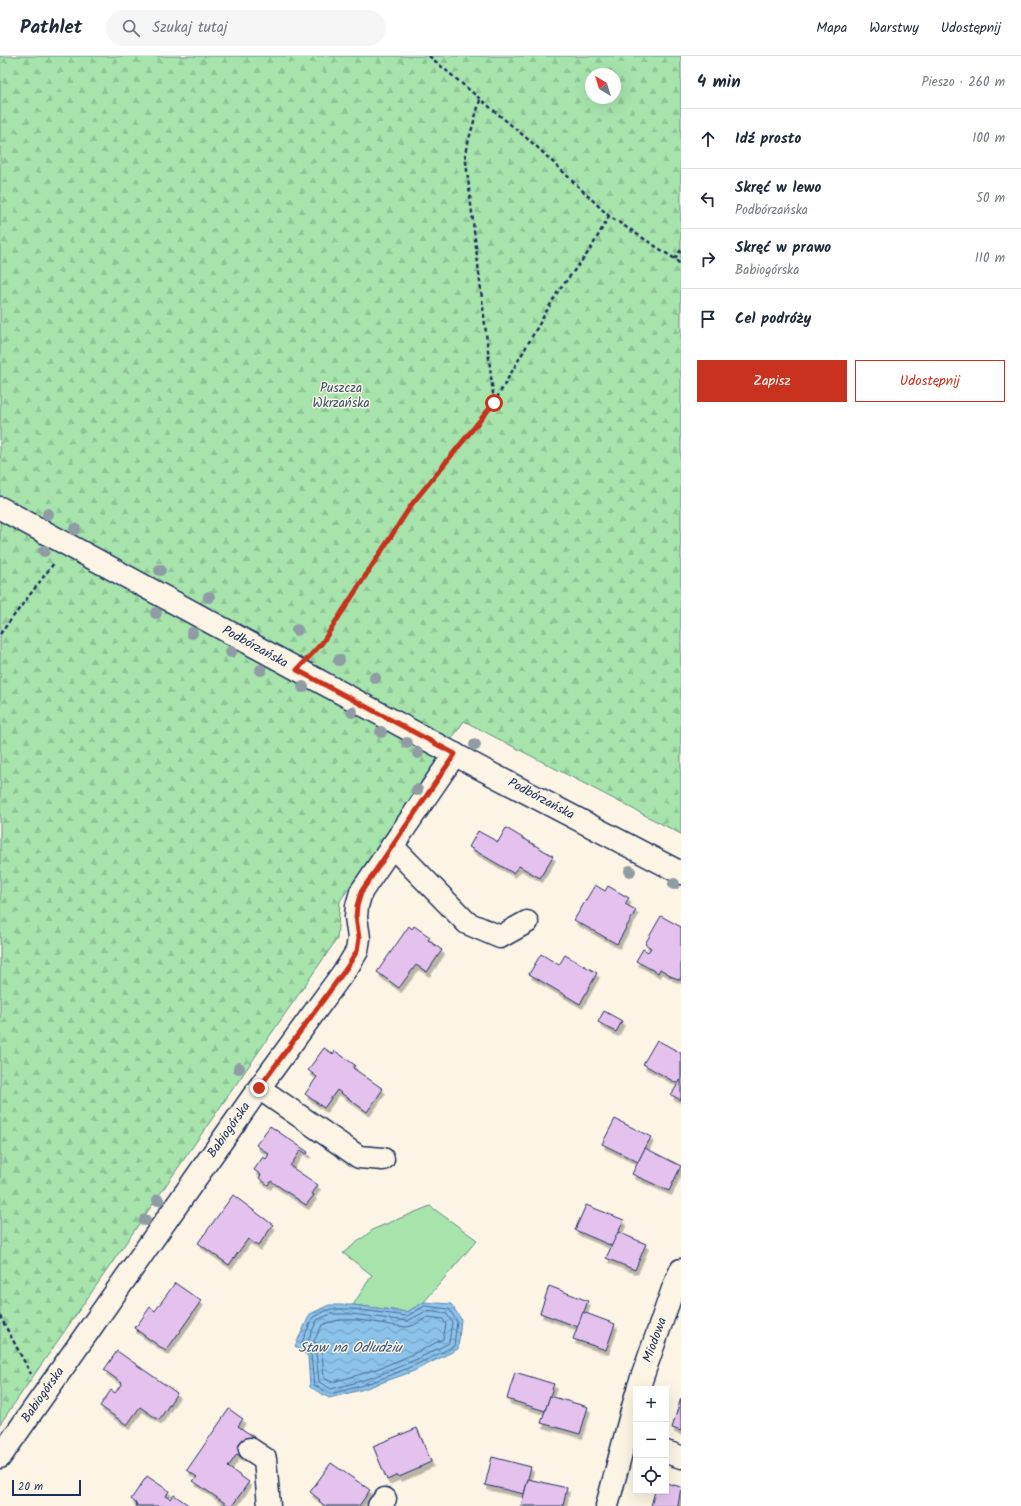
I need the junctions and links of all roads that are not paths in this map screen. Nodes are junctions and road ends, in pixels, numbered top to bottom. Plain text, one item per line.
1 (0, 508) edge
2 (455, 754) junction
3 (392, 846) junction
4 (681, 872) edge
5 (527, 922) dead end
6 (259, 1088) junction
7 (383, 1159) dead end
8 (681, 1270) edge
9 (639, 1386) edge
10 (633, 1419) edge
11 (630, 1442) edge
12 (250, 1449) dead end
13 (669, 1453) edge
14 (681, 1456) edge
15 (0, 1457) edge
16 (269, 1506) edge
17 (607, 1506) edge

1 - 2 street, Podbórzańska
2 - 3 street, Babiogórska
2 - 4 street, Podbórzańska
3 - 5 street
3 - 6 street, Babiogórska
6 - 7 street
6 - 15 street, Babiogórska
8 - 9 street, Miodowa
10 - 11 street
11 - 17 street
12 - 16 street
13 - 14 street

